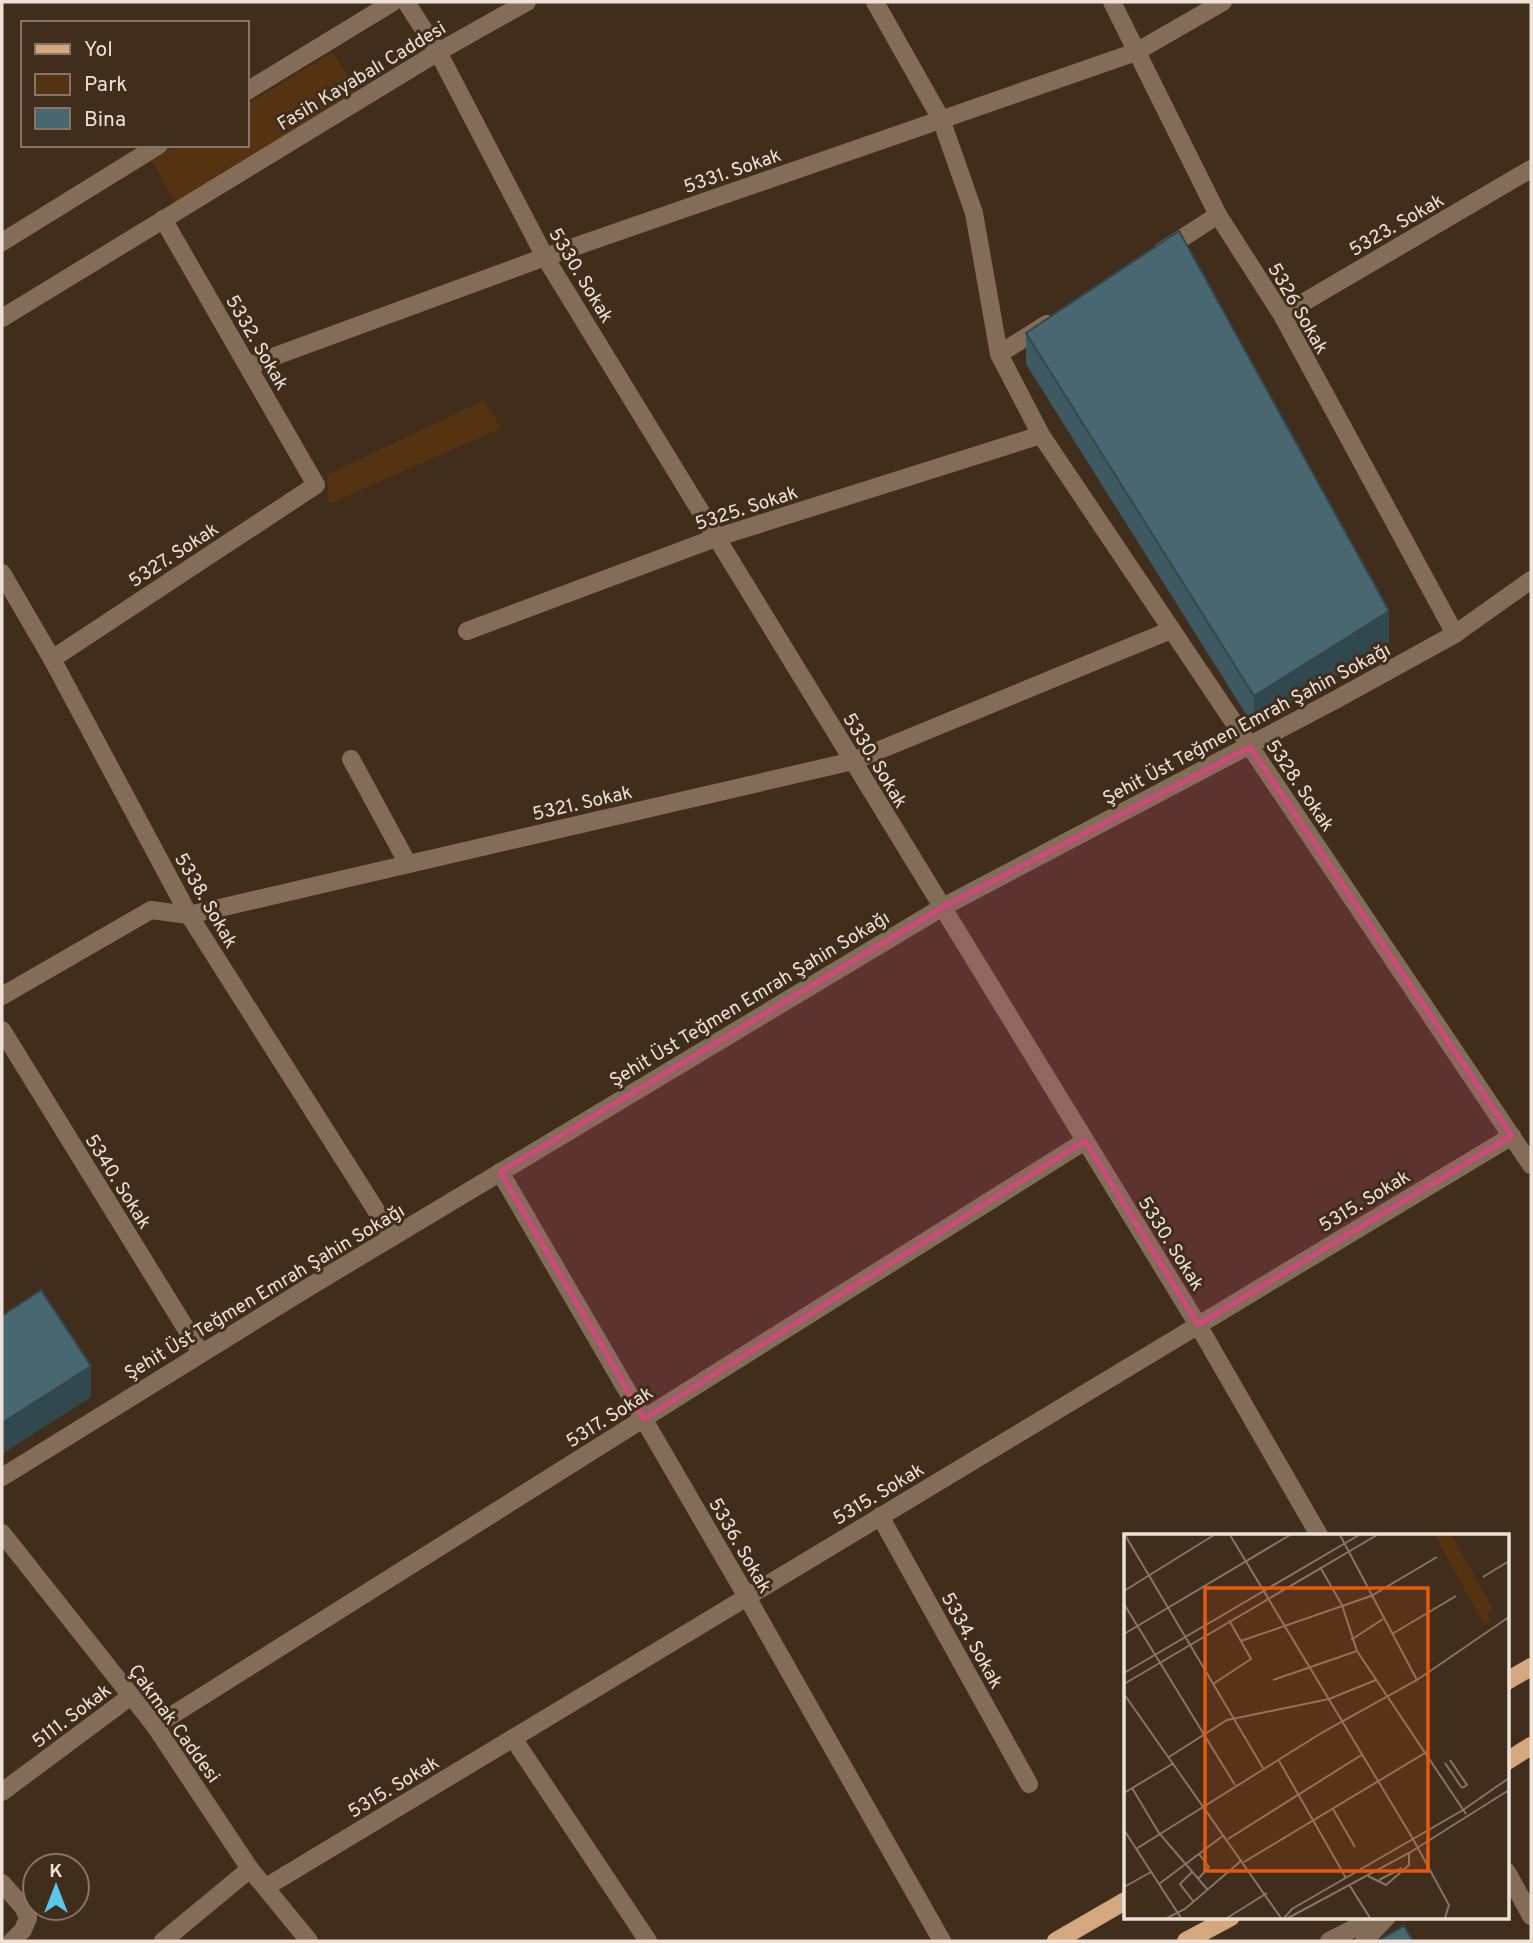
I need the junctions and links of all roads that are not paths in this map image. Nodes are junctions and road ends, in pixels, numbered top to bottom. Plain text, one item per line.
1 (393, 2) edge
2 (406, 2) edge
3 (527, 2) edge
4 (875, 2) edge
5 (1112, 2) edge
6 (1223, 2) edge
7 (438, 52) junction
8 (1136, 52) junction
9 (248, 90) edge
10 (941, 119) junction
11 (156, 147) edge
12 (1531, 169) edge
13 (1218, 215) junction
14 (163, 219) junction
15 (2, 242) edge
16 (545, 257) junction
17 (1149, 259) edge
18 (1282, 315) junction
19 (2, 317) edge
20 (1056, 318) edge
21 (999, 354) junction
22 (248, 366) junction
23 (1041, 435) junction
24 (316, 485) joint
25 (718, 537) junction
26 (2, 573) edge
27 (1531, 580) edge
28 (1171, 629) junction
29 (467, 631) dead end
30 (1455, 634) junction
31 (52, 659) junction
32 (1250, 747) junction
33 (351, 759) dead end
34 (853, 761) junction
35 (408, 864) junction
36 (941, 908) junction
37 (189, 915) junction
38 (2, 996) edge
39 (2, 1030) edge
40 (1512, 1136) junction
41 (1086, 1142) junction
42 (1531, 1165) edge
43 (500, 1172) junction
44 (393, 1237) junction
45 (1198, 1325) junction
46 (201, 1353) junction
47 (643, 1419) junction
48 (2, 1477) edge
49 (880, 1516) junction
50 (2, 1533) edge
51 (1318, 1534) edge
52 (747, 1597) junction
53 (1531, 1667) edge
54 (1508, 1680) edge
55 (131, 1696) junction
56 (155, 1726) junction
57 (513, 1738) junction
58 (1531, 1746) edge
59 (1508, 1760) edge
60 (1029, 1784) dead end
61 (2, 1792) edge
62 (250, 1869) junction
63 (1508, 1874) edge
64 (2, 1883) edge
65 (266, 1887) junction
66 (1124, 1902) edge
67 (1531, 1916) edge
68 (1229, 1918) edge
69 (1374, 1918) edge
70 (1386, 1918) edge
71 (12, 1941) edge
72 (163, 1941) edge
73 (309, 1941) edge
74 (648, 1941) edge
75 (942, 1941) edge
76 (1056, 1941) edge
77 (1186, 1941) edge
78 (1329, 1941) edge
79 (1364, 1941) edge

1 - 9 street
2 - 7 street, 5330. Sokak
3 - 7 street, Fasih Kayabalı Caddesi
4 - 10 street, 5328. Sokak
5 - 8 street, 5326 Sokak
6 - 8 street, 5331. Sokak
7 - 14 street, Fasih Kayabalı Caddesi
7 - 16 street, 5330. Sokak
8 - 10 street, 5331. Sokak
8 - 13 street, 5326 Sokak
10 - 16 street, 5331. Sokak
10 - 21 street, 5328. Sokak
11 - 15 street
12 - 18 street, 5323. Sokak
13 - 17 street
13 - 18 street, 5326 Sokak
14 - 19 street, Fasih Kayabalı Caddesi
14 - 22 street, 5332. Sokak
16 - 22 street, 5331. Sokak
16 - 25 street, 5330. Sokak
18 - 30 street, 5326 Sokak
20 - 21 street
21 - 23 street, 5328. Sokak
22 - 24 street, 5332. Sokak
23 - 25 street, 5325. Sokak
23 - 28 street, 5328. Sokak
24 - 31 street, 5327. Sokak
25 - 29 street, 5325. Sokak
25 - 34 street, 5330. Sokak
26 - 31 street, 5338. Sokak
27 - 30 street, Şehit Üst Teğmen Emrah Şahin Sokağı
28 - 32 street, 5328. Sokak
28 - 34 street, 5321. Sokak
30 - 32 street, Şehit Üst Teğmen Emrah Şahin Sokağı
31 - 37 street, 5338. Sokak
32 - 36 street, Şehit Üst Teğmen Emrah Şahin Sokağı
32 - 40 street, 5328. Sokak
33 - 35 street
34 - 35 street, 5321. Sokak
34 - 36 street, 5330. Sokak
35 - 37 street, 5321. Sokak
36 - 41 street, 5330. Sokak
36 - 43 street, Şehit Üst Teğmen Emrah Şahin Sokağı
37 - 38 street, 5321. Sokak
37 - 44 street, 5338. Sokak
39 - 46 street, 5340. Sokak
40 - 42 street, 5328. Sokak
40 - 45 street, 5315. Sokak
41 - 45 street, 5330. Sokak
41 - 47 street, 5317. Sokak
43 - 44 street, Şehit Üst Teğmen Emrah Şahin Sokağı
43 - 47 street, 5336. Sokak
44 - 46 street, Şehit Üst Teğmen Emrah Şahin Sokağı
45 - 49 street, 5315. Sokak
45 - 51 street, 5330. Sokak
46 - 48 street, Şehit Üst Teğmen Emrah Şahin Sokağı
47 - 52 street, 5336. Sokak
47 - 56 street, 5317. Sokak
49 - 52 street, 5315. Sokak
49 - 60 street, 5334. Sokak
50 - 55 street, Çakmak Caddesi
52 - 57 street, 5315. Sokak
52 - 75 street, 5336. Sokak
53 - 54 main road
55 - 56 street, Çakmak Caddesi
55 - 61 street, 5111. Sokak
56 - 62 street, Çakmak Caddesi
57 - 65 street, 5315. Sokak
57 - 74 street
58 - 59 main road
62 - 65 street, Çakmak Caddesi
62 - 72 street
63 - 67 street
64 - 71 street
65 - 73 street, Çakmak Caddesi
66 - 76 main road
68 - 77 main road
69 - 78 street
70 - 79 street

